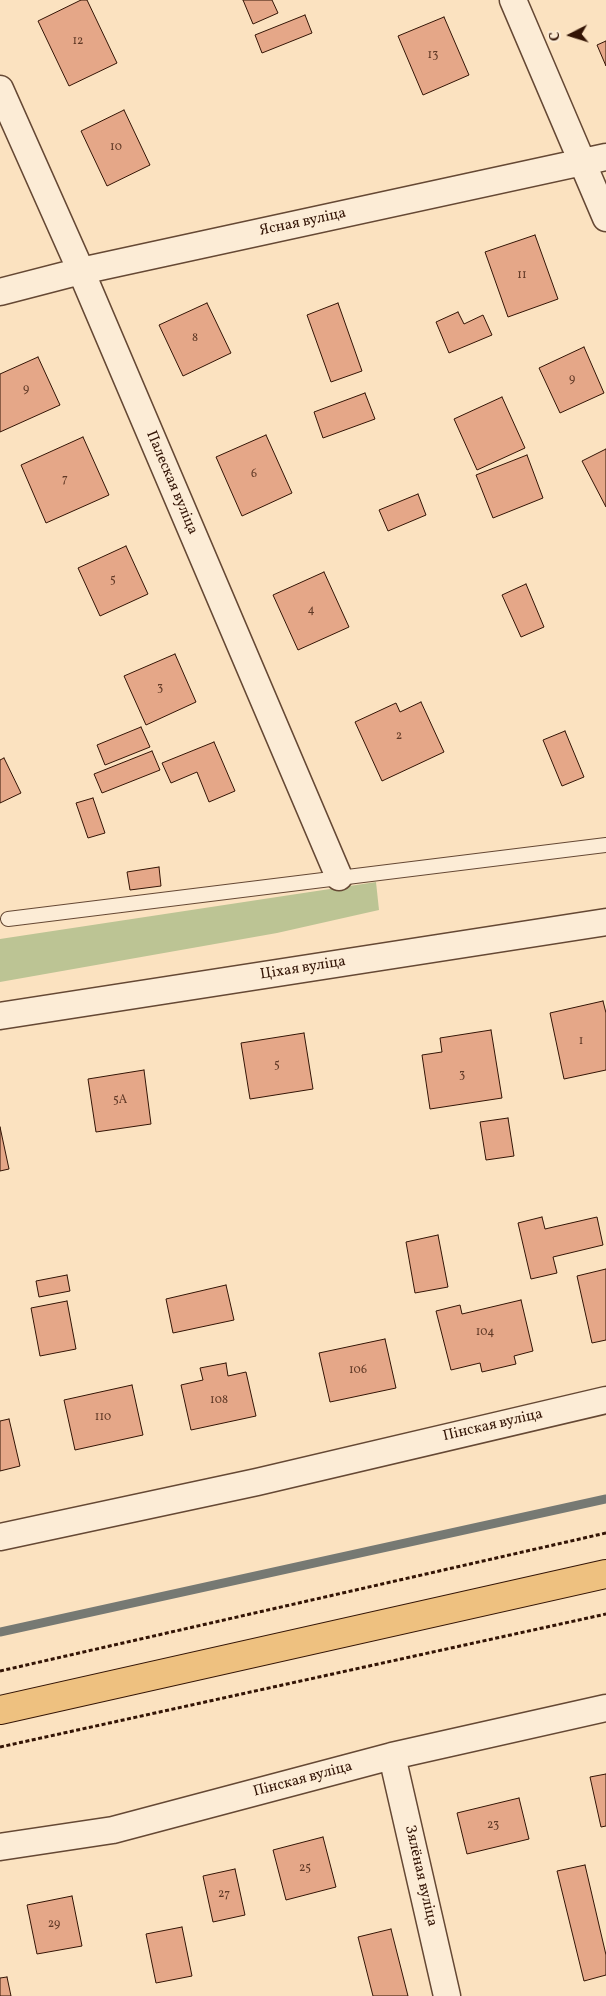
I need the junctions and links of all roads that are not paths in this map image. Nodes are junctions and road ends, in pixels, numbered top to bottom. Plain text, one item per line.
1 (513, 0) edge
2 (0, 89) edge
3 (594, 160) edge
4 (606, 218) edge
5 (81, 271) junction
6 (0, 292) edge
7 (606, 845) edge
8 (339, 877) junction
9 (8, 919) dead end
10 (606, 922) edge
11 (0, 1016) edge
12 (606, 1400) edge
13 (0, 1537) edge
14 (606, 1574) edge
15 (606, 1708) edge
16 (0, 1710) edge
17 (392, 1756) junction
18 (0, 1847) edge
19 (447, 1996) edge

1 - 3 street
2 - 5 street, Палеская вуліца
3 - 4 street
3 - 5 street, Ясная вуліца
5 - 6 street, Ясная вуліца
5 - 8 street, Палеская вуліца
7 - 8 lane
8 - 9 lane
10 - 11 street, Ціхая вуліца
12 - 13 street, Пінская вуліца
14 - 16 main road
15 - 17 street, Пінская вуліца
17 - 18 street, Пінская вуліца
17 - 19 street, Зялёная вуліца

